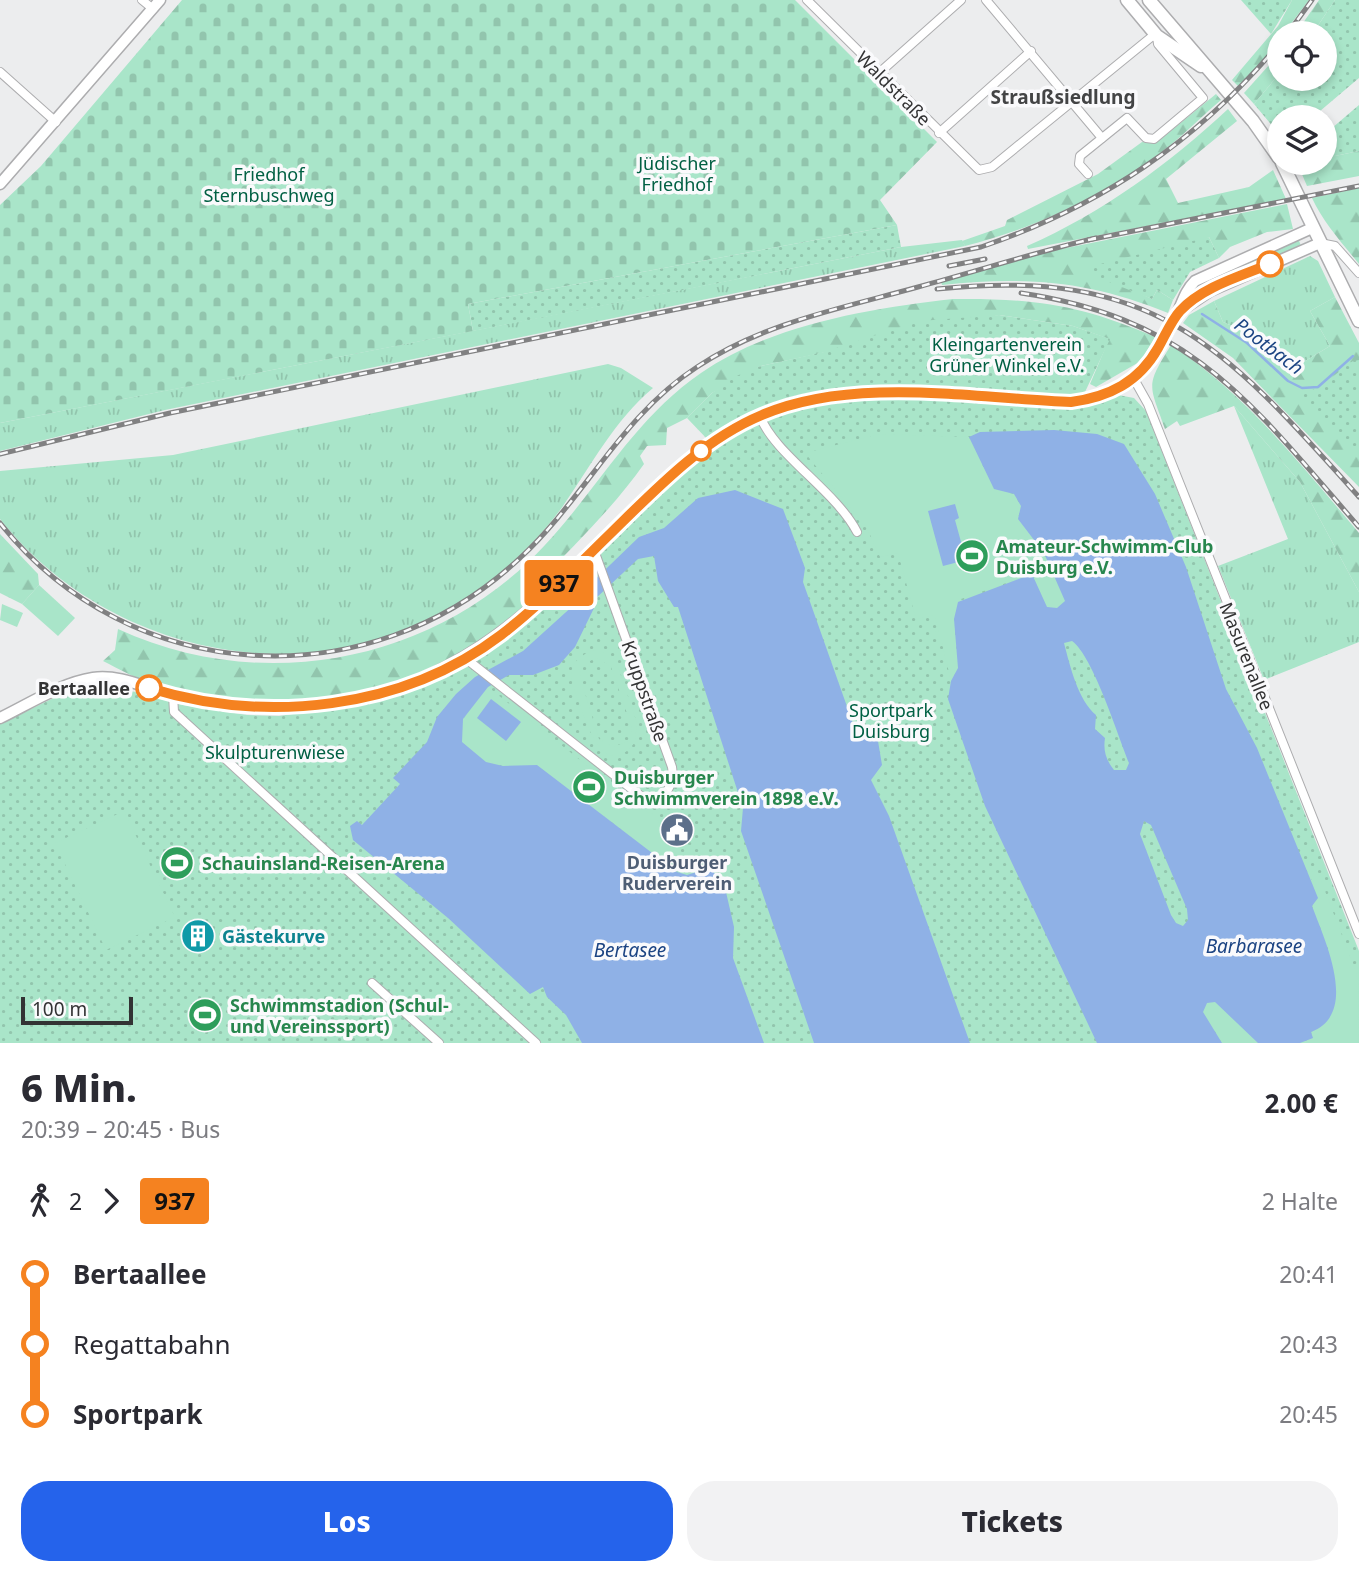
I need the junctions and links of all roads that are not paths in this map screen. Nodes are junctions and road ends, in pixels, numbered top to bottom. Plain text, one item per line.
1 (142, 0) edge
2 (807, 0) edge
3 (961, 0) edge
4 (986, 0) edge
5 (1127, 0) edge
6 (1149, 0) edge
7 (157, 5) edge
8 (1156, 35) junction
9 (1031, 51) junction
10 (1204, 68) junction
11 (0, 72) edge
12 (879, 73) junction
13 (1073, 102) junction
14 (56, 122) junction
15 (939, 133) junction
16 (1102, 138) junction
17 (1267, 142) edge
18 (1087, 174) dead end
19 (1287, 175) edge
20 (0, 184) edge
21 (1312, 228) junction
22 (1320, 243) junction
23 (1359, 274) edge
24 (1341, 286) junction
25 (1178, 313) junction
26 (1359, 321) edge
27 (1134, 379) junction
28 (760, 416) junction
29 (857, 532) dead end
30 (594, 550) junction
31 (464, 658) junction
32 (173, 695) junction
33 (0, 718) edge
34 (1359, 934) edge
35 (372, 983) dead end
36 (439, 1043) edge
37 (536, 1043) edge

1 - 7 street
2 - 12 street, Waldstraße
3 - 12 street
4 - 9 street
5 - 8 main road
6 - 10 main road
7 - 14 street
8 - 10 main road
8 - 13 street
8 - 16 street
9 - 13 street
9 - 15 street
10 - 17 main road
11 - 14 street
12 - 15 street, Waldstraße
13 - 15 street, Waldstraße
13 - 16 street
14 - 20 street
16 - 18 street
19 - 21 main road
21 - 22 main road
21 - 25 street
22 - 23 street
22 - 24 main road
22 - 25 street
23 - 24 street
24 - 26 main road
25 - 27 street
27 - 28 street
27 - 34 street, Masurenallee
28 - 29 street
28 - 30 street
30 - 31 street
30 - 31 street, Kruppstraße
31 - 32 street
32 - 33 street
32 - 37 street
35 - 36 street

